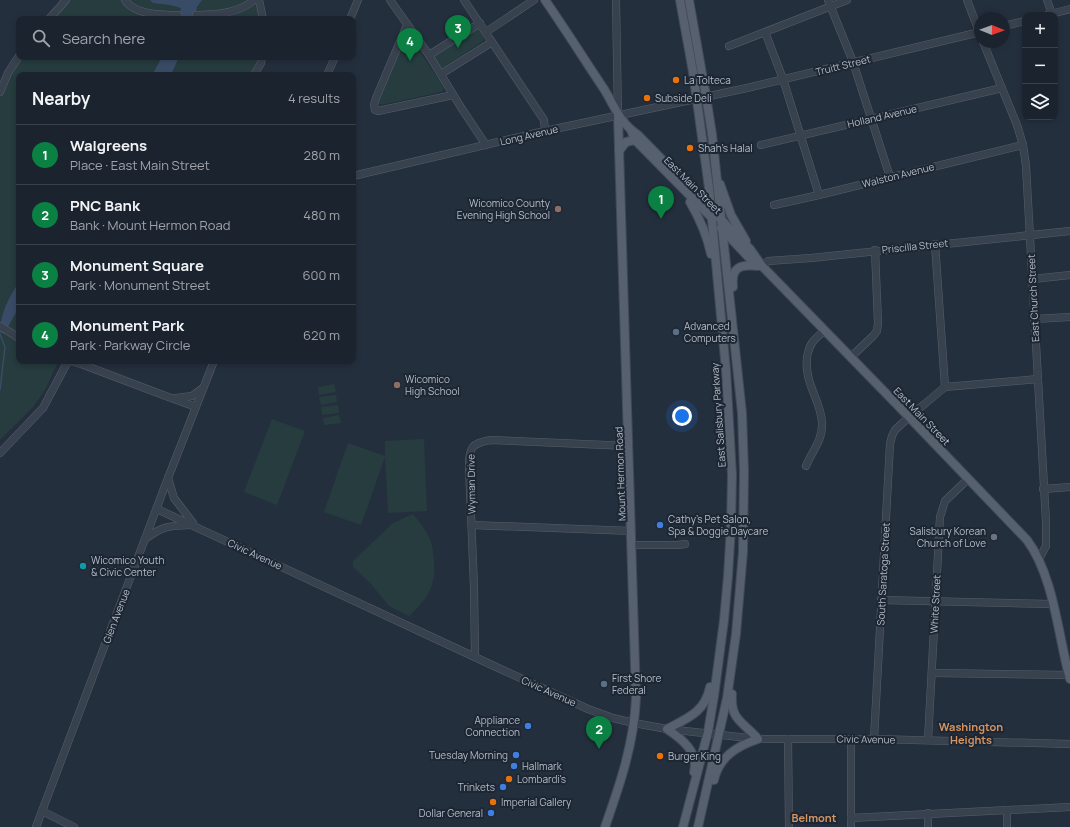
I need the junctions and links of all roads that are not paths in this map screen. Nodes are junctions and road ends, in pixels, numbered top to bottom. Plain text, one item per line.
1 (66, 0) edge
2 (125, 0) edge
3 (254, 0) edge
4 (259, 0) edge
5 (358, 0) edge
6 (390, 0) edge
7 (464, 0) edge
8 (534, 0) edge
9 (545, 0) edge
10 (616, 0) edge
11 (680, 0) edge
12 (690, 0) edge
13 (846, 0) edge
14 (967, 0) edge
15 (1047, 0) edge
16 (830, 3) edge
17 (1070, 9) edge
18 (1050, 12) edge
19 (1058, 12) edge
20 (178, 15) dead end
21 (196, 15) dead end
22 (52, 16) edge
23 (262, 16) edge
24 (351, 16) edge
25 (974, 18) edge
26 (1022, 22) edge
27 (480, 23) junction
28 (407, 25) junction
29 (1010, 25) edge
30 (486, 32) junction
31 (765, 32) junction
32 (974, 34) edge
33 (492, 42) junction
34 (729, 46) dead end
35 (985, 48) edge
36 (429, 55) junction
37 (16, 60) edge
38 (261, 60) edge
39 (333, 60) edge
40 (853, 62) junction
41 (256, 72) edge
42 (328, 72) edge
43 (441, 74) junction
44 (783, 79) junction
45 (1002, 88) junction
46 (0, 92) edge
47 (453, 95) junction
48 (706, 96) junction
49 (697, 98) junction
50 (618, 116) junction
51 (871, 119) junction
52 (631, 130) junction
53 (545, 131) junction
54 (801, 135) junction
55 (635, 140) junction
56 (486, 145) junction
57 (761, 145) dead end
58 (1023, 145) junction
59 (619, 151) junction
60 (705, 155) junction
61 (716, 172) junction
62 (356, 175) edge
63 (890, 177) junction
64 (688, 190) junction
65 (819, 195) junction
66 (774, 205) dead end
67 (711, 208) junction
68 (716, 218) junction
69 (721, 228) junction
70 (1070, 231) edge
71 (1029, 235) junction
72 (935, 244) junction
73 (750, 249) junction
74 (875, 250) junction
75 (762, 266) junction
76 (716, 275) junction
77 (1070, 275) edge
78 (1033, 279) junction
79 (1070, 317) edge
80 (1034, 319) junction
81 (732, 326) junction
82 (3, 328) edge
83 (825, 330) junction
84 (16, 336) edge
85 (851, 357) junction
86 (67, 364) edge
87 (81, 364) edge
88 (213, 364) edge
89 (1038, 379) junction
90 (204, 386) junction
91 (945, 388) junction
92 (173, 399) junction
93 (196, 406) junction
94 (909, 417) junction
95 (629, 446) junction
96 (0, 453) edge
97 (806, 466) dead end
98 (168, 478) junction
99 (968, 479) junction
100 (1070, 487) edge
101 (1044, 489) junction
102 (157, 509) junction
103 (194, 525) junction
104 (472, 525) junction
105 (632, 531) junction
106 (145, 539) junction
107 (685, 544) dead end
108 (632, 545) junction
109 (1039, 559) junction
110 (881, 600) junction
111 (935, 602) junction
112 (1052, 604) junction
113 (724, 620) junction
114 (734, 652) junction
115 (475, 657) junction
116 (932, 672) junction
117 (1069, 677) edge
118 (634, 723) junction
119 (667, 729) junction
120 (708, 732) junction
121 (720, 735) junction
122 (758, 739) junction
123 (788, 739) junction
124 (851, 739) junction
125 (874, 739) junction
126 (928, 740) junction
127 (1070, 744) edge
128 (1070, 806) edge
129 (1007, 810) junction
130 (42, 811) junction
131 (928, 813) junction
132 (851, 818) junction
133 (36, 827) edge
134 (74, 827) edge
135 (605, 827) edge
136 (683, 827) edge
137 (699, 827) edge
138 (789, 827) edge
139 (851, 827) edge
140 (928, 827) edge
141 (1007, 827) edge

1 - 22 street
2 - 20 street
3 - 21 street
4 - 23 street
5 - 24 street
6 - 28 street
7 - 27 street
8 - 30 street
9 - 50 main road, East Main Street
10 - 50 street
11 - 49 main road
12 - 48 main road, East Salisbury Parkway
13 - 16 street
14 - 25 street
15 - 18 street
16 - 31 street
16 - 40 street
17 - 19 street
26 - 29 street
27 - 30 street
27 - 36 street
28 - 36 street
28 - 47 street
30 - 33 street
31 - 34 street
31 - 44 street
32 - 40 street, Truitt Street
33 - 43 street
33 - 53 street
35 - 45 street, East Church Street
36 - 43 street
37 - 46 street
38 - 41 street
39 - 42 street
40 - 44 street, Truitt Street
40 - 51 street
43 - 47 street
44 - 48 street, Truitt Street
44 - 54 street
45 - 51 street, Holland Avenue
45 - 58 street, East Church Street
47 - 56 street
48 - 49 street, Long Avenue
48 - 61 main road, East Salisbury Parkway
49 - 50 street, Long Avenue
49 - 60 main road
50 - 52 main road, East Main Street
50 - 53 street, Long Avenue
50 - 59 main road, Mount Hermon Road
51 - 54 street, Holland Avenue
51 - 63 street
52 - 55 main road, East Main Street
52 - 64 main road, East Main Street
53 - 56 street, Long Avenue
54 - 57 street, Holland Avenue
54 - 65 street
55 - 59 main road
55 - 64 main road, East Main Street
56 - 62 street, Long Avenue
58 - 63 street, Walston Avenue
58 - 71 street, East Church Street
59 - 95 main road, Mount Hermon Road
60 - 64 main road
60 - 67 main road
61 - 68 main road, East Salisbury Parkway
61 - 73 main road
63 - 65 street, Walston Avenue
64 - 67 main road, East Main Street
64 - 68 main road, East Main Street
64 - 76 main road
65 - 66 street, Walston Avenue
67 - 68 main road, East Main Street
68 - 69 main road, East Salisbury Parkway
68 - 73 main road, East Main Street
68 - 76 main road, East Salisbury Parkway
69 - 75 main road, East Main Street
69 - 81 main road, East Salisbury Parkway
70 - 71 street, Priscilla Street
71 - 72 street, Priscilla Street
71 - 78 street, East Church Street
72 - 74 street, Priscilla Street
72 - 91 street
73 - 75 main road, East Main Street
74 - 75 street, Priscilla Street
74 - 85 street
75 - 81 main road
75 - 83 main road, East Main Street
76 - 113 main road, East Salisbury Parkway
77 - 78 street
78 - 80 street, East Church Street
79 - 80 street
80 - 89 street, East Church Street
81 - 114 main road, East Salisbury Parkway
82 - 84 street
83 - 85 main road, East Main Street
83 - 97 street
85 - 94 main road, East Main Street
86 - 96 street
87 - 92 street
88 - 90 street, Glen Avenue
89 - 91 street
89 - 101 street, East Church Street
90 - 92 street
90 - 93 street, Glen Avenue
91 - 94 street, South Saratoga Street
92 - 93 street
93 - 98 street, Glen Avenue
94 - 99 main road, East Main Street
94 - 110 street, South Saratoga Street
95 - 104 street, Wyman Drive
95 - 105 main road, Mount Hermon Road
98 - 102 street, Glen Avenue
98 - 103 street
99 - 109 main road, East Main Street
99 - 111 street, White Street
100 - 101 street
101 - 109 street, East Church Street
102 - 103 street, Civic Avenue
102 - 106 street, Glen Avenue
103 - 106 street
103 - 115 street, Civic Avenue
104 - 105 street
104 - 115 street, Wyman Drive
105 - 108 main road, Mount Hermon Road
106 - 130 street, Glen Avenue
107 - 108 street
108 - 118 main road, Mount Hermon Road
109 - 112 main road, East Main Street
110 - 111 street
110 - 125 street, South Saratoga Street
111 - 112 street
111 - 116 street, White Street
112 - 117 main road, East Main Street
113 - 119 main road
113 - 120 main road, East Salisbury Parkway
114 - 121 main road, East Salisbury Parkway
114 - 122 main road
115 - 118 street, Civic Avenue
116 - 117 street
116 - 126 street, White Street
118 - 119 street, Civic Avenue
118 - 135 main road, Mount Hermon Road
119 - 120 street, Civic Avenue
119 - 136 main road
120 - 121 street, Civic Avenue
120 - 136 main road, East Salisbury Parkway
121 - 122 street, Civic Avenue
121 - 137 main road, East Salisbury Parkway
122 - 123 street, Civic Avenue
122 - 137 main road
123 - 124 street, Civic Avenue
123 - 138 street
124 - 125 street, Civic Avenue
124 - 132 street
125 - 126 street, Civic Avenue
126 - 127 street, Civic Avenue
128 - 129 street
129 - 131 street
129 - 141 street
130 - 133 street, Glen Avenue
130 - 134 street
131 - 132 street
131 - 140 street
132 - 139 street

